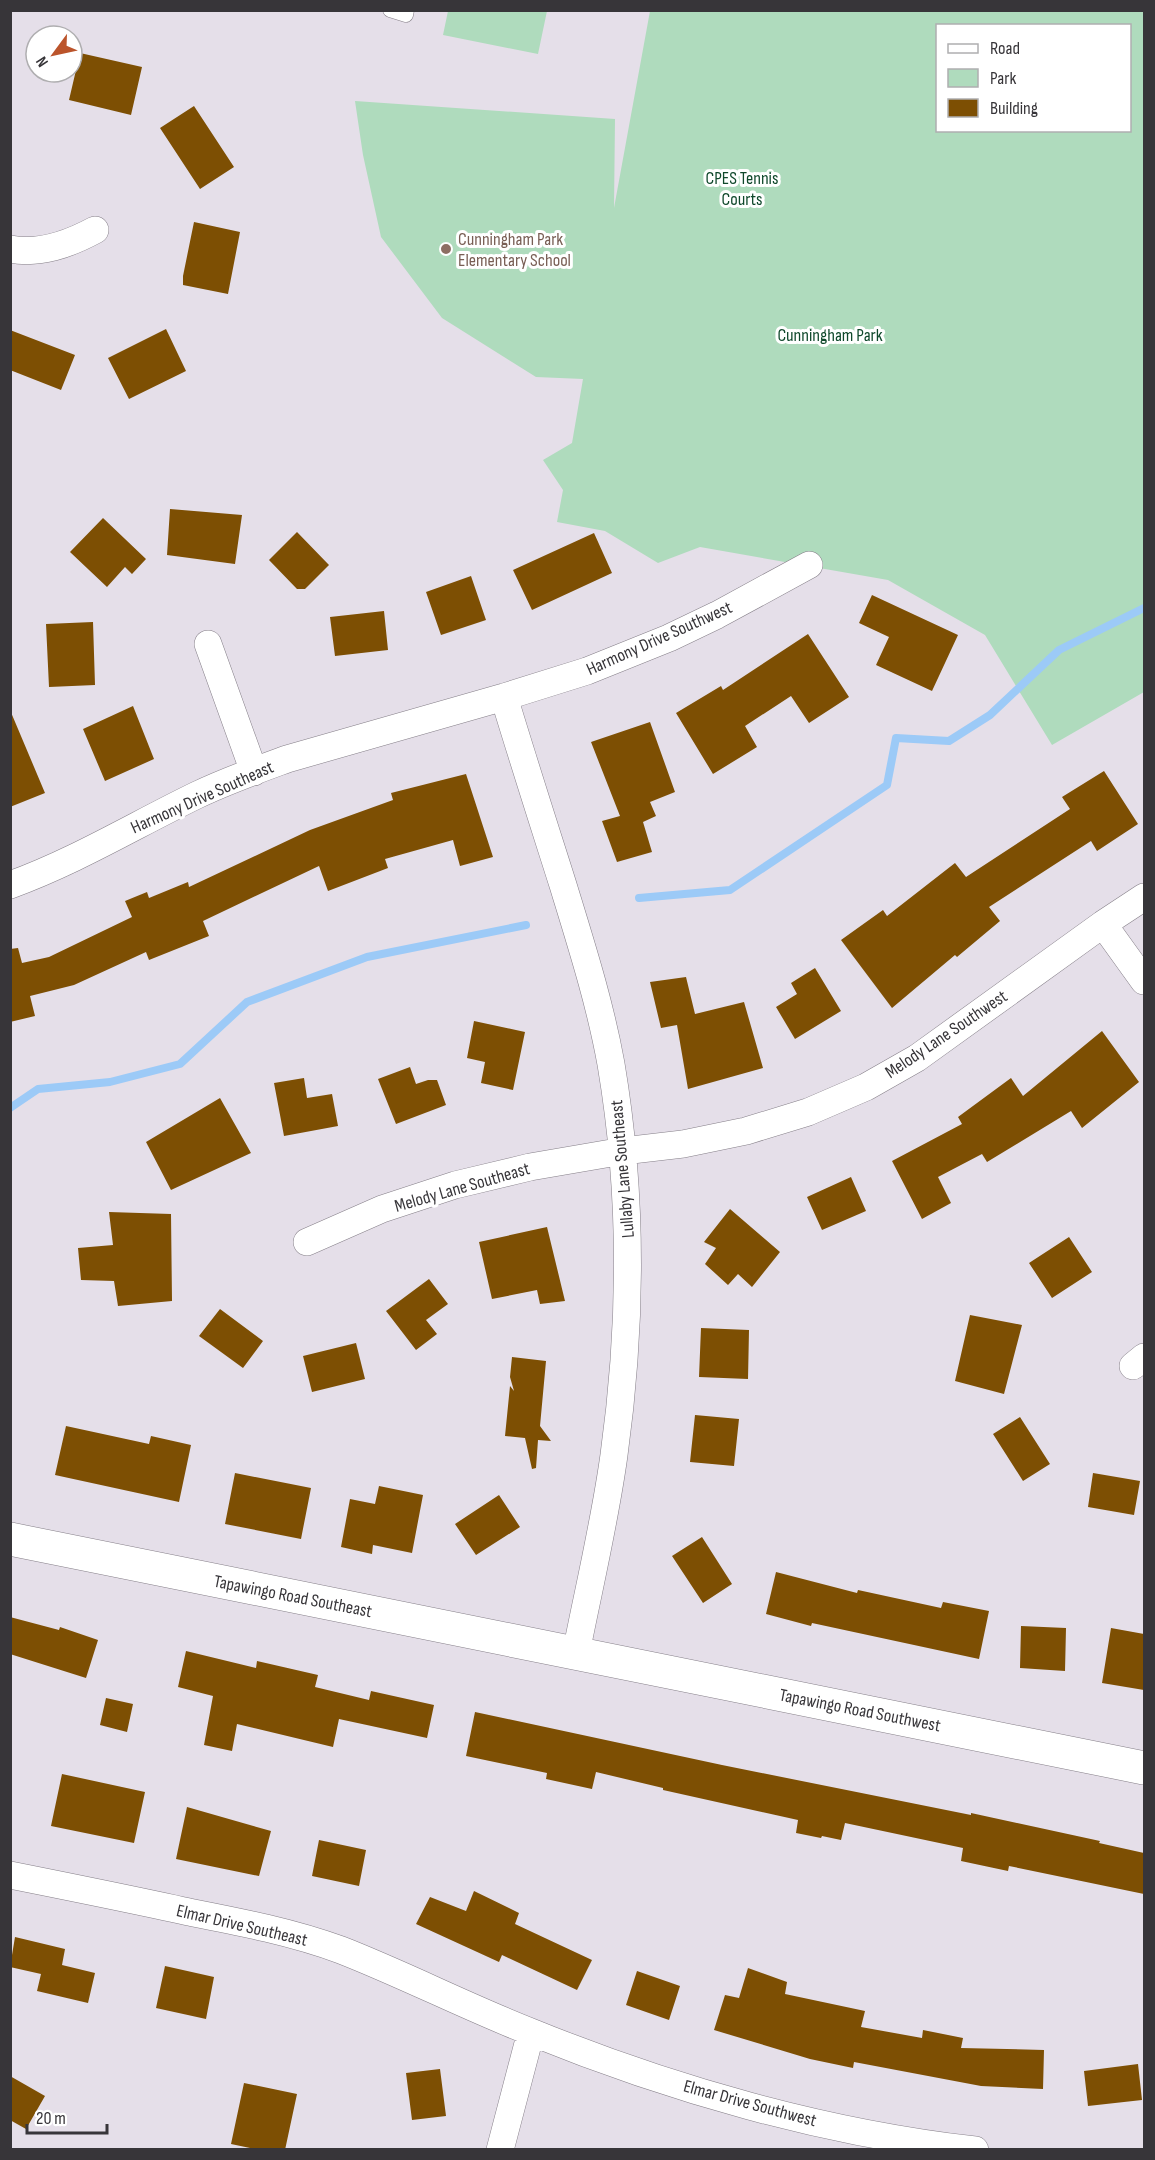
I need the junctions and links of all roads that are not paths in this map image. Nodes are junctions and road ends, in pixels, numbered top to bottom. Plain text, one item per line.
1 (390, 10) edge
2 (407, 10) edge
3 (95, 230) dead end
4 (10, 249) edge
5 (809, 565) dead end
6 (208, 644) dead end
7 (504, 697) junction
8 (254, 772) junction
9 (10, 885) edge
10 (1144, 897) edge
11 (1103, 924) junction
12 (1144, 981) edge
13 (623, 1151) junction
14 (306, 1242) dead end
15 (10, 1539) edge
16 (576, 1653) junction
17 (1144, 1768) edge
18 (10, 1875) edge
19 (531, 2032) junction
20 (969, 2149) edge
21 (500, 2150) edge

1 - 2 lane
3 - 4 street
5 - 7 street, Harmony Drive Southwest
6 - 8 street
7 - 8 street, Harmony Drive Southeast
7 - 13 street, Lullaby Lane Southeast
8 - 9 street, Harmony Drive Southeast
10 - 11 street, Melody Lane Southwest
11 - 12 street
11 - 13 street, Melody Lane Southwest
13 - 14 street, Melody Lane Southeast
13 - 16 street, Lullaby Lane Southeast
15 - 16 street, Tapawingo Road Southeast
16 - 17 street, Tapawingo Road Southwest
18 - 19 street, Elmar Drive Southeast
19 - 20 street, Elmar Drive Southwest
19 - 21 street

